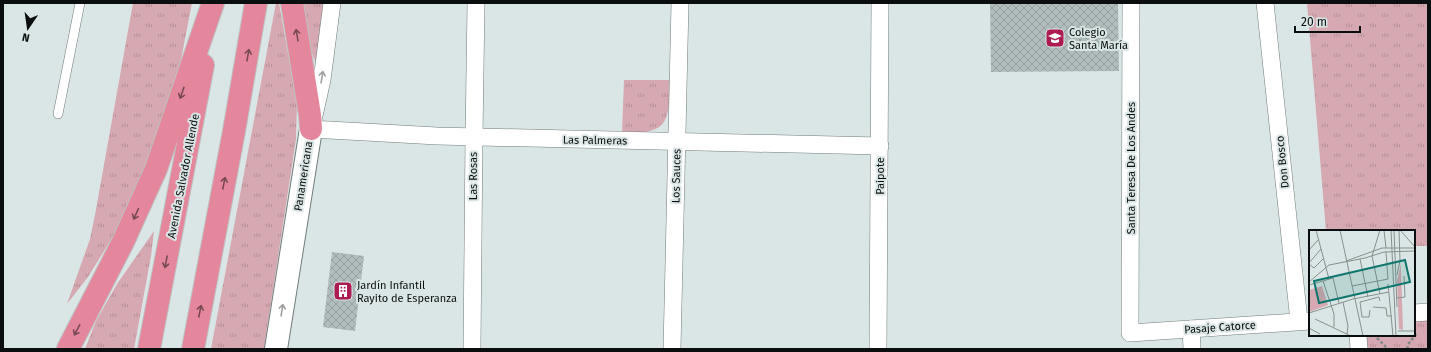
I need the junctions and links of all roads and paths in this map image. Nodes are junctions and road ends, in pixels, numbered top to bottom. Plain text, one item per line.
1 (80, 3) edge
2 (214, 3) edge
3 (256, 3) edge
4 (292, 3) edge
5 (332, 3) edge
6 (476, 3) edge
7 (680, 3) edge
8 (880, 3) edge
9 (1131, 3) edge
10 (1265, 3) edge
11 (58, 114) dead end
12 (311, 129) junction
13 (474, 137) junction
14 (677, 142) junction
15 (880, 146) junction
16 (1428, 312) edge
17 (1415, 314) edge
18 (1304, 321) edge
19 (1190, 329) junction
20 (1419, 331) dead end
21 (1130, 333) joint
22 (1415, 334) edge
23 (1358, 336) edge
24 (1375, 336) edge
25 (1414, 336) edge
26 (68, 349) edge
27 (150, 349) edge
28 (193, 349) edge
29 (276, 349) edge
30 (472, 349) edge
31 (672, 349) edge
32 (878, 349) edge
33 (1192, 349) edge
34 (1359, 349) edge
35 (1388, 349) edge
36 (1407, 349) edge

1 - 11 lane
2 -> 26 highway
2 -> 27 highway, Avenida Salvador Allende
28 -> 3 highway
12 -> 4 highway
12 -> 5 street, Panamericana
6 - 13 street, Las Rosas
7 - 14 street, Los Sauces
8 - 15 street, Paipote
9 - 21 street, Santa Teresa De Los Andes
10 - 18 street, Don Bosco
12 - 13 street, Las Palmeras
29 -> 12 street, Panamericana
13 - 14 street, Las Palmeras
13 - 30 street, Las Rosas
14 - 15 street, Las Palmeras
14 - 31 street, Los Sauces
15 - 32 street, Paipote
16 - 17 street
18 - 19 street, Pasaje Catorce
19 - 21 street, Pasaje Catorce
19 - 33 street
20 - 22 path
23 - 34 street
24 - 35 path
25 - 36 path

